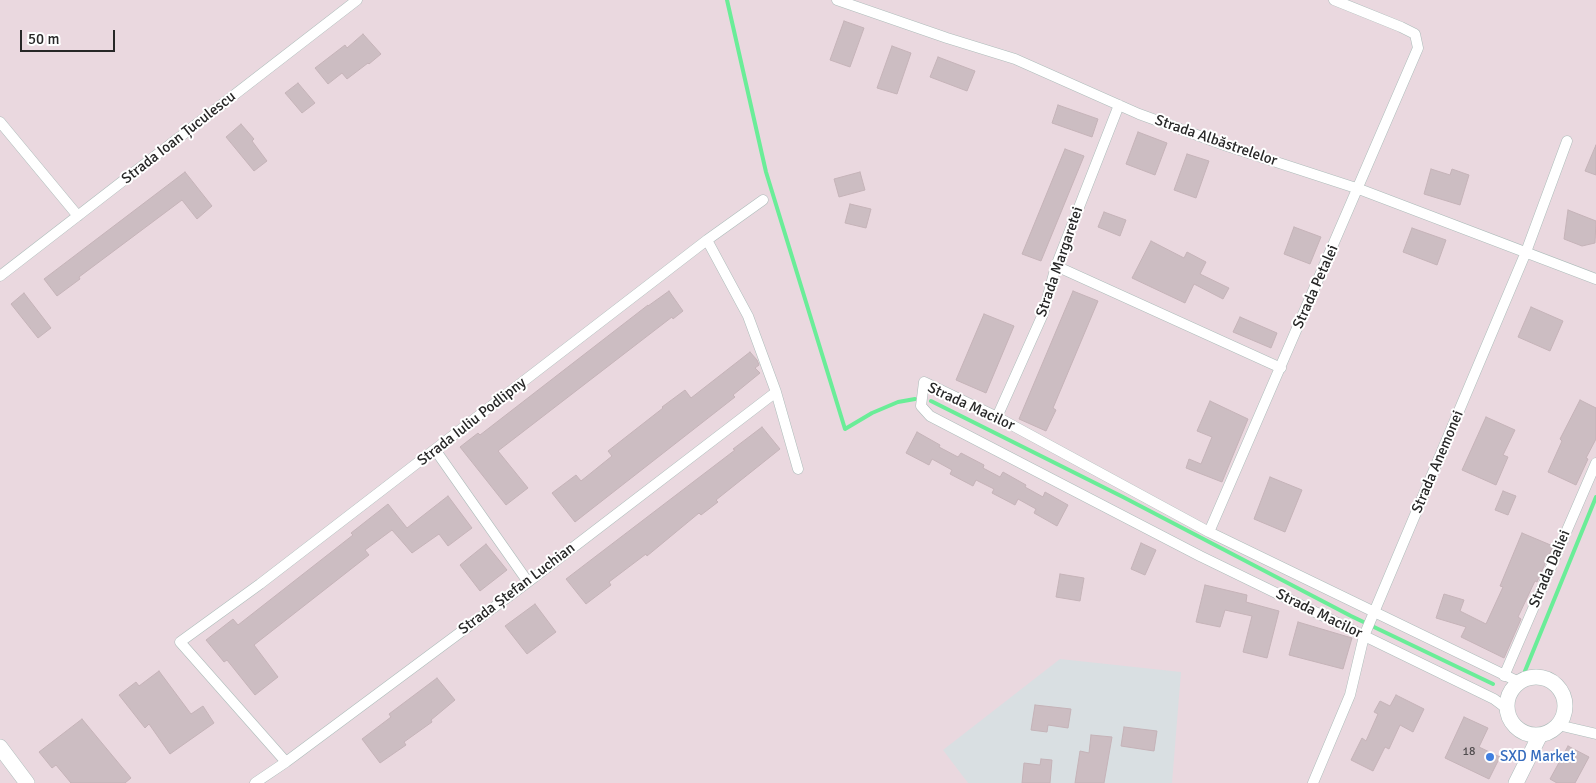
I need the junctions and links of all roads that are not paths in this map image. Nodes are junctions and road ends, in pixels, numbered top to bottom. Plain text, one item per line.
1 (357, 0) edge
2 (837, 0) edge
3 (1334, 0) edge
4 (1119, 106) junction
5 (0, 122) edge
6 (1567, 141) dead end
7 (1359, 189) junction
8 (763, 200) dead end
9 (78, 216) junction
10 (707, 240) junction
11 (1526, 252) junction
12 (1056, 266) junction
13 (0, 276) edge
14 (1596, 279) edge
15 (1281, 368) junction
16 (776, 392) junction
17 (997, 417) junction
18 (436, 451) junction
19 (1596, 463) edge
20 (798, 469) dead end
21 (1209, 532) junction
22 (528, 582) junction
23 (1374, 615) junction
24 (1365, 634) junction
25 (1504, 676) junction
26 (1519, 682) junction
27 (1506, 708) junction
28 (1558, 725) junction
29 (1596, 734) edge
30 (1540, 735) junction
31 (0, 747) edge
32 (286, 762) junction
33 (27, 783) edge
34 (255, 783) edge
35 (1313, 783) edge
36 (1516, 783) edge

1 - 9 street, Strada Ioan Țuculescu
2 - 4 street, Strada Albăstrelelor
3 - 7 street, Strada Petalei
4 - 7 street, Strada Albăstrelelor
4 - 12 street, Strada Margaretei
5 - 9 street
6 - 11 street, Strada Anemonei
7 - 11 street, Strada Albăstrelelor
7 - 15 street, Strada Petalei
8 - 10 street, Strada Iuliu Podlipny
9 - 13 street, Strada Ioan Țuculescu
10 - 16 street
10 - 18 street, Strada Iuliu Podlipny
11 - 14 street, Strada Albăstrelelor
11 - 23 street, Strada Anemonei
12 - 15 street
12 - 17 street, Strada Margaretei
15 - 21 street, Strada Petalei
16 - 20 street
16 - 22 street, Strada Ștefan Luchian
17 - 21 street, Strada Macilor
17 - 24 street, Strada Macilor
18 - 22 street
18 - 32 street, Strada Iuliu Podlipny
19 - 25 street, Strada Daliei
21 - 23 street, Strada Macilor
22 - 32 street, Strada Ștefan Luchian
23 - 24 street, Strada Anemonei
23 - 25 street, Strada Macilor
24 - 27 street, Strada Macilor
24 - 35 street, Strada Anemonei
25 - 26 street, Strada Macilor
26 - 27 street
26 - 28 street
27 - 30 street
28 - 29 street
28 - 30 street
30 - 36 street
31 - 33 street
32 - 34 street, Strada Ștefan Luchian

